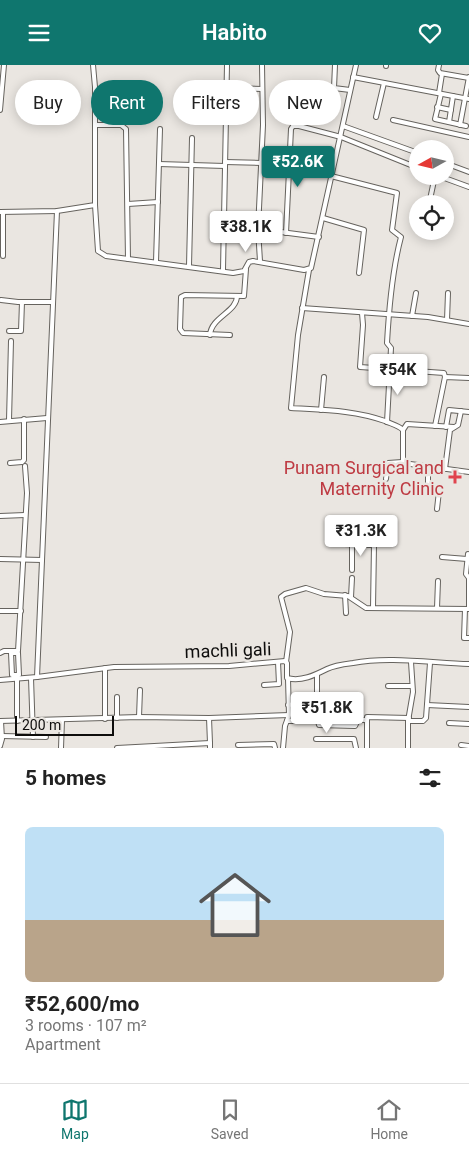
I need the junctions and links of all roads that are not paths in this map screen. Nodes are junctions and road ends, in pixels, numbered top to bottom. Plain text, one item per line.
1 (4, 65) edge
2 (93, 65) edge
3 (227, 65) edge
4 (262, 65) edge
5 (334, 65) edge
6 (356, 65) edge
7 (439, 65) edge
8 (442, 74) junction
9 (1, 76) edge
10 (353, 77) junction
11 (469, 78) edge
12 (94, 80) edge
13 (227, 80) edge
14 (384, 83) junction
15 (259, 89) edge
16 (262, 89) junction
17 (350, 89) junction
18 (440, 93) junction
19 (453, 96) junction
20 (467, 99) edge
21 (437, 107) junction
22 (0, 110) edge
23 (451, 110) junction
24 (376, 117) dead end
25 (393, 120) dead end
26 (449, 122) junction
27 (95, 125) edge
28 (122, 125) edge
29 (226, 125) edge
30 (460, 125) junction
31 (342, 126) junction
32 (466, 126) dead end
33 (160, 129) dead end
34 (341, 137) junction
35 (469, 137) edge
36 (192, 138) dead end
37 (409, 150) edge
38 (261, 163) junction
39 (159, 164) junction
40 (192, 164) junction
41 (225, 164) junction
42 (409, 164) edge
43 (454, 166) edge
44 (469, 172) edge
45 (331, 176) junction
46 (454, 181) edge
47 (469, 187) edge
48 (158, 202) junction
49 (128, 204) junction
50 (95, 205) junction
51 (57, 211) junction
52 (2, 212) edge
53 (323, 218) junction
54 (258, 229) junction
55 (286, 233) junction
56 (319, 237) junction
57 (3, 256) dead end
58 (128, 259) junction
59 (260, 261) junction
60 (156, 262) junction
61 (189, 266) junction
62 (246, 269) junction
63 (309, 269) junction
64 (223, 270) junction
65 (359, 273) dead end
66 (416, 293) dead end
67 (448, 293) dead end
68 (238, 296) junction
69 (1, 300) edge
70 (22, 302) junction
71 (54, 302) junction
72 (302, 307) junction
73 (362, 313) junction
74 (389, 315) junction
75 (412, 317) junction
76 (447, 320) junction
77 (469, 324) edge
78 (9, 331) dead end
79 (210, 335) junction
80 (230, 335) dead end
81 (12, 341) dead end
82 (391, 369) junction
83 (324, 377) dead end
84 (445, 377) junction
85 (469, 378) edge
86 (321, 410) junction
87 (461, 411) junction
88 (469, 412) edge
89 (47, 418) junction
90 (24, 419) junction
91 (9, 420) junction
92 (0, 421) edge
93 (387, 422) junction
94 (435, 426) junction
95 (446, 427) junction
96 (454, 427) junction
97 (403, 430) junction
98 (402, 462) junction
99 (10, 463) dead end
100 (25, 466) dead end
101 (428, 467) junction
102 (445, 469) junction
103 (469, 472) edge
104 (386, 479) dead end
105 (437, 509) dead end
106 (25, 515) junction
107 (0, 516) edge
108 (344, 544) dead end
109 (352, 544) junction
110 (442, 557) dead end
111 (0, 559) edge
112 (24, 559) junction
113 (42, 560) junction
114 (352, 570) dead end
115 (352, 578) dead end
116 (438, 581) dead end
117 (345, 595) junction
118 (351, 597) junction
119 (373, 608) junction
120 (437, 609) junction
121 (468, 609) edge
122 (0, 611) edge
123 (21, 611) junction
124 (346, 613) dead end
125 (469, 638) edge
126 (16, 652) junction
127 (0, 653) edge
128 (278, 662) junction
129 (286, 662) junction
130 (411, 662) junction
131 (430, 663) junction
132 (469, 664) edge
133 (104, 668) junction
134 (317, 675) junction
135 (17, 677) junction
136 (37, 677) junction
137 (31, 678) junction
138 (288, 679) junction
139 (0, 680) edge
140 (264, 685) dead end
141 (388, 686) dead end
142 (412, 686) junction
143 (140, 690) dead end
144 (117, 697) dead end
145 (288, 705) junction
146 (427, 705) junction
147 (469, 707) edge
148 (289, 715) junction
149 (139, 717) junction
150 (117, 718) junction
151 (209, 718) junction
152 (105, 719) junction
153 (62, 720) junction
154 (367, 720) junction
155 (408, 720) junction
156 (1, 721) edge
157 (17, 721) junction
158 (33, 721) junction
159 (287, 721) junction
160 (449, 723) dead end
161 (469, 724) edge
162 (2, 736) junction
163 (33, 737) junction
164 (46, 737) dead end
165 (316, 739) dead end
166 (238, 745) dead end
167 (461, 745) dead end
168 (0, 746) edge
169 (210, 746) edge
170 (469, 746) edge
171 (61, 748) edge
172 (117, 748) edge
173 (275, 748) edge
174 (283, 748) edge
175 (356, 748) edge
176 (368, 748) edge
177 (408, 748) edge

1 - 9 street
2 - 12 street
3 - 13 street
4 - 16 street
5 - 17 street
6 - 10 street
7 - 8 street
8 - 11 street
8 - 18 street
9 - 22 street
10 - 14 street
10 - 17 street
11 - 20 street
14 - 18 street
14 - 24 street
15 - 16 street
16 - 38 street
17 - 31 street
18 - 19 street
18 - 21 street
19 - 20 street
19 - 23 street
20 - 30 street
21 - 23 street
21 - 26 street
23 - 26 street
25 - 35 street
26 - 30 street
27 - 50 street
28 - 49 street
29 - 41 street
30 - 32 street
31 - 34 street
31 - 37 street
33 - 39 street
34 - 42 street
34 - 45 street
34 - 55 street
36 - 40 street
38 - 41 street
38 - 54 street
39 - 40 street
39 - 48 street
40 - 41 street
40 - 61 street
41 - 64 street
43 - 44 street
45 - 53 street
45 - 74 street
46 - 47 street
48 - 49 street
48 - 60 street
49 - 58 street
50 - 51 street
50 - 58 street
51 - 52 street
51 - 71 street
52 - 57 street
53 - 56 street
53 - 65 street
54 - 55 street
54 - 59 street
55 - 56 street
56 - 63 street
58 - 60 street
59 - 62 street
59 - 63 street
60 - 61 street
61 - 64 street
62 - 64 street
62 - 68 street
63 - 72 street
66 - 75 street
67 - 76 street
68 - 79 street
68 - 79 street
69 - 70 street
70 - 71 street
70 - 78 street
71 - 89 street
72 - 73 street
72 - 86 street
73 - 74 street
73 - 82 street
74 - 75 street
74 - 82 street
75 - 76 street
76 - 77 street
79 - 80 street
81 - 91 street
82 - 84 street
82 - 93 street
83 - 86 street
84 - 85 street
84 - 94 street
86 - 93 street
87 - 88 street
87 - 95 street
87 - 96 street
89 - 90 street
89 - 113 street
90 - 91 street
90 - 99 street
91 - 92 street
93 - 97 street
94 - 95 street
94 - 97 street
95 - 96 street
96 - 102 street
97 - 98 street
98 - 101 street
98 - 104 street
100 - 106 street
101 - 102 street
101 - 105 street
102 - 103 street
106 - 107 street
106 - 112 street
108 - 109 street
109 - 114 street
109 - 119 street
110 - 121 street
111 - 112 street
112 - 113 street
112 - 123 street
113 - 136 street
115 - 118 street
116 - 120 street
117 - 118 street
117 - 124 street
117 - 129 street
118 - 119 street
119 - 120 street
120 - 121 street
121 - 125 street
122 - 123 street
123 - 126 street
126 - 127 street
126 - 135 street
126 - 135 street
128 - 129 street, machli gali
128 - 133 street, machli gali
128 - 140 street
129 - 138 street, machli gali
130 - 131 street, machli gali
130 - 134 street, machli gali
130 - 142 street
131 - 132 street, machli gali
131 - 146 street
133 - 136 street, machli gali
133 - 152 street
134 - 138 street, machli gali
134 - 145 street
135 - 137 street, machli gali
135 - 139 street, machli gali
135 - 157 street
136 - 137 street, machli gali
137 - 158 street
138 - 145 street
141 - 142 street
142 - 155 street
143 - 149 street
144 - 150 street
145 - 148 street
146 - 147 street
146 - 155 street
148 - 151 street
148 - 159 street
149 - 150 street
149 - 151 street
150 - 152 street
151 - 169 street
152 - 153 street
153 - 158 street
153 - 171 street
154 - 155 street
154 - 159 street
154 - 176 street
155 - 177 street
156 - 157 street
156 - 162 street
157 - 158 street
158 - 163 street
159 - 174 street
160 - 161 street
162 - 163 street
162 - 168 street
163 - 164 street
165 - 175 street
166 - 173 street
167 - 170 street
169 - 172 street

